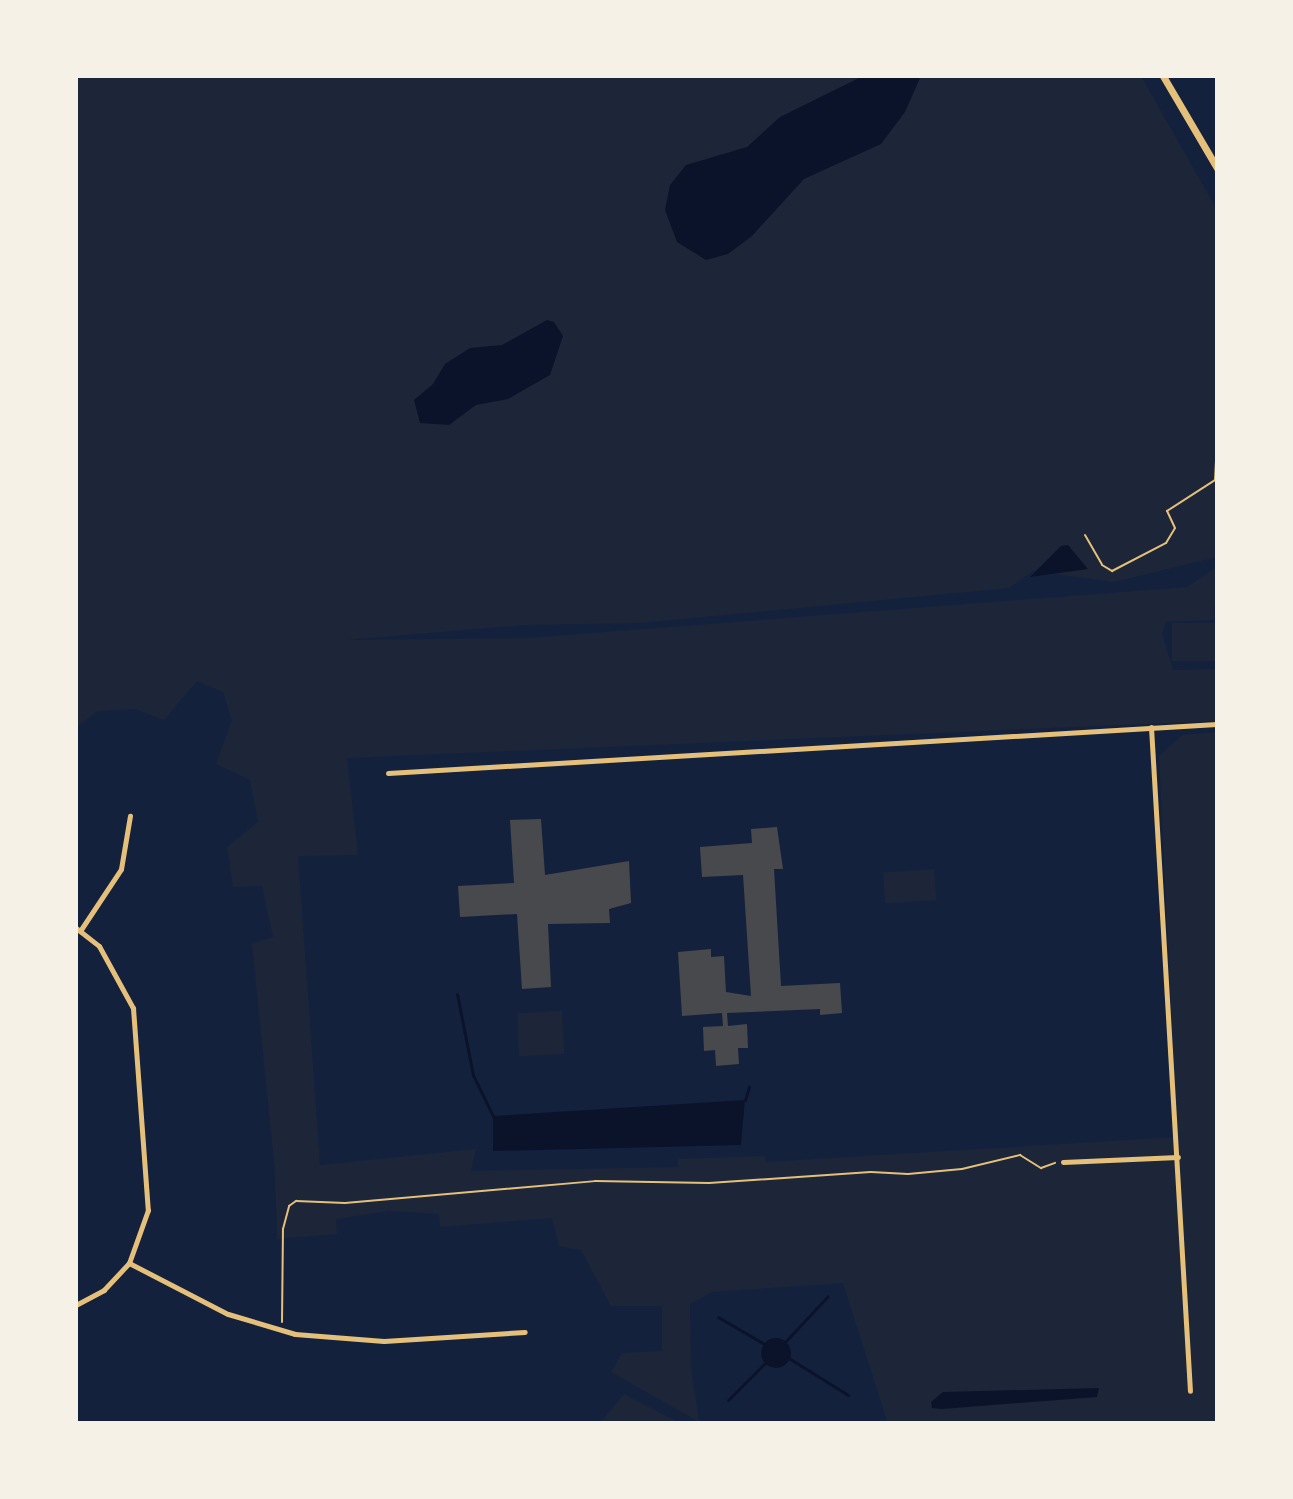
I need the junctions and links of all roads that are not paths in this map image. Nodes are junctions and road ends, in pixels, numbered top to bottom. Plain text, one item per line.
1 (1166, 77) edge
2 (1217, 168) edge
3 (1217, 445) edge
4 (1085, 535) dead end
5 (1217, 724) edge
6 (1151, 727) junction
7 (388, 773) dead end
8 (130, 816) dead end
9 (78, 929) edge
10 (1178, 1157) junction
11 (1063, 1162) road end
12 (129, 1263) junction
13 (76, 1305) edge
14 (525, 1332) dead end
15 (1190, 1391) dead end

1 - 2 main road
3 - 4 lane
5 - 6 street
6 - 7 street
6 - 10 street
8 - 9 street
9 - 12 street
10 - 11 street
10 - 15 street
12 - 13 street
12 - 14 street

